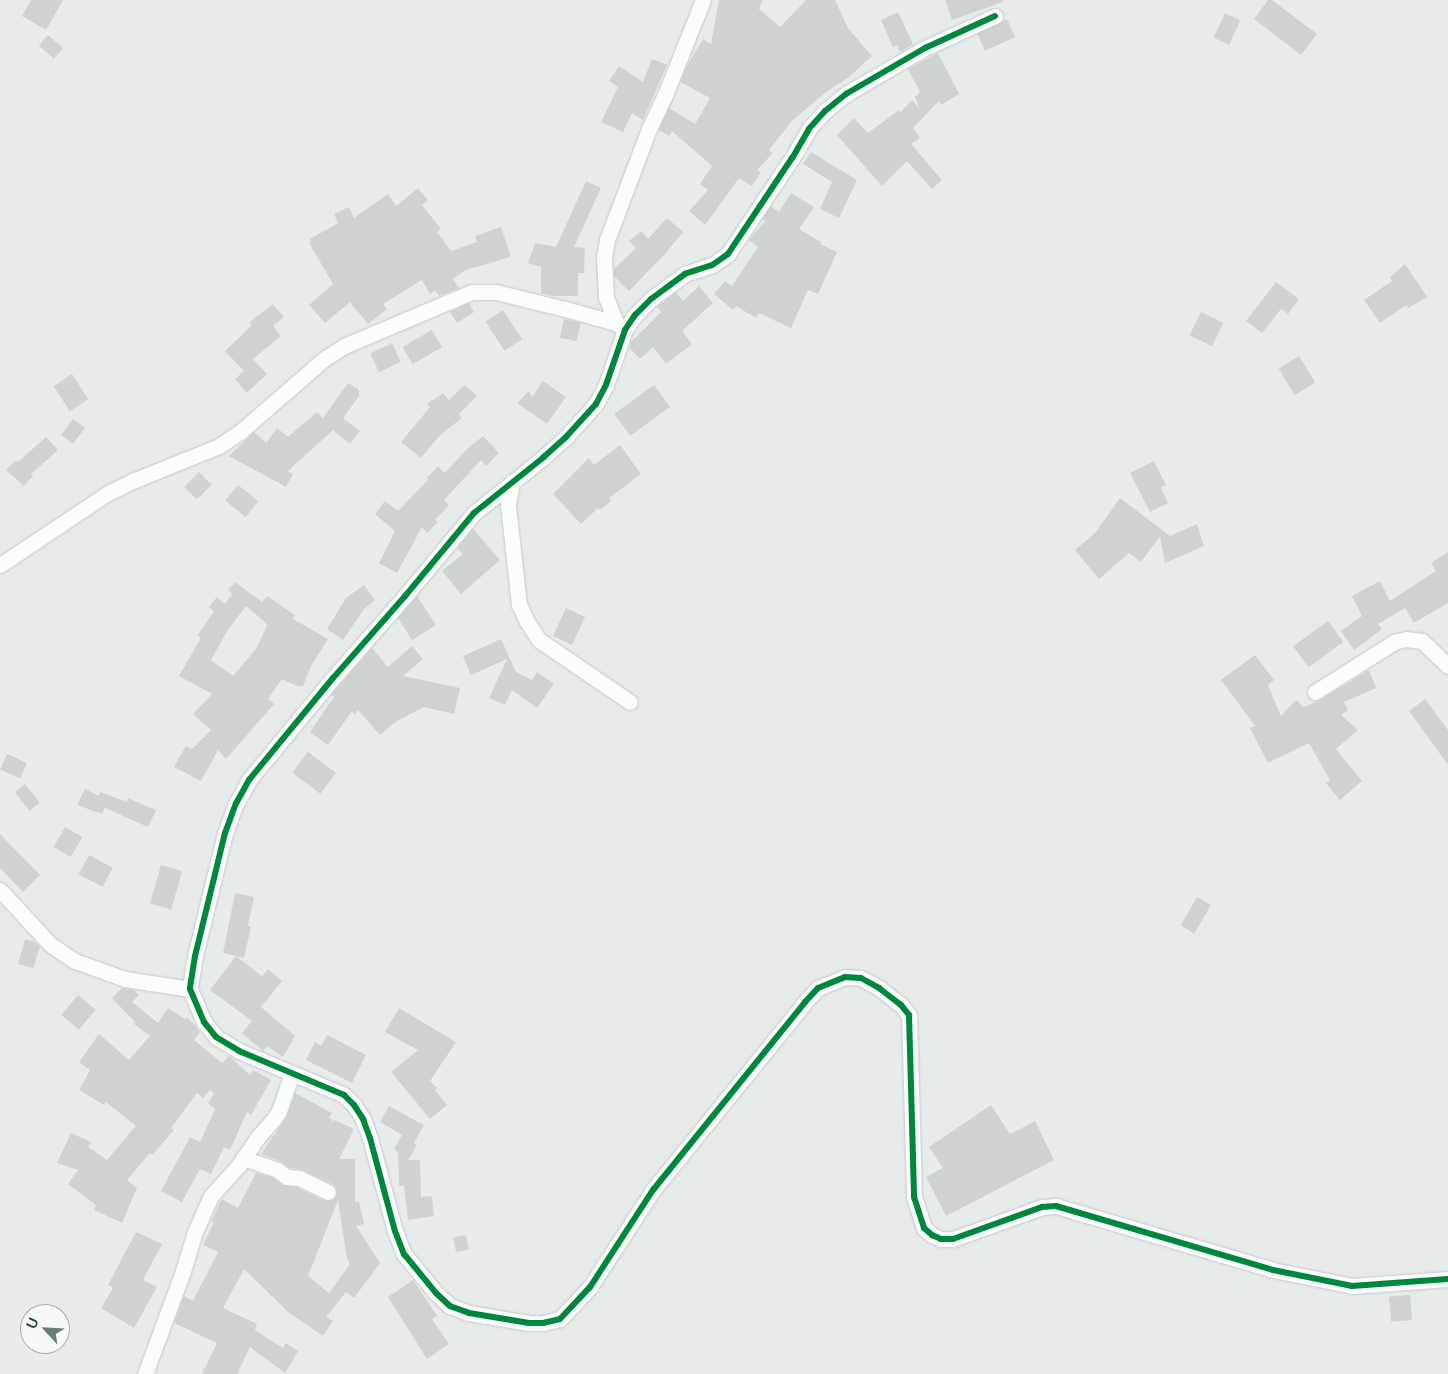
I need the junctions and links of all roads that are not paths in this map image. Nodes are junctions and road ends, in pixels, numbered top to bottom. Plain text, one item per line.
1 (703, 0) edge
2 (995, 16) dead end
3 (620, 327) junction
4 (512, 482) junction
5 (0, 565) edge
6 (1448, 666) edge
7 (1315, 692) dead end
8 (630, 702) dead end
9 (0, 890) edge
10 (190, 989) junction
11 (292, 1074) junction
12 (243, 1158) junction
13 (328, 1192) dead end
14 (1448, 1279) edge
15 (145, 1374) edge

1 - 3 street
2 - 3 street
3 - 4 street
3 - 5 street
4 - 8 street
4 - 10 street
6 - 7 street
9 - 10 street
10 - 11 street
11 - 12 street
11 - 14 street
12 - 13 street
12 - 15 street

